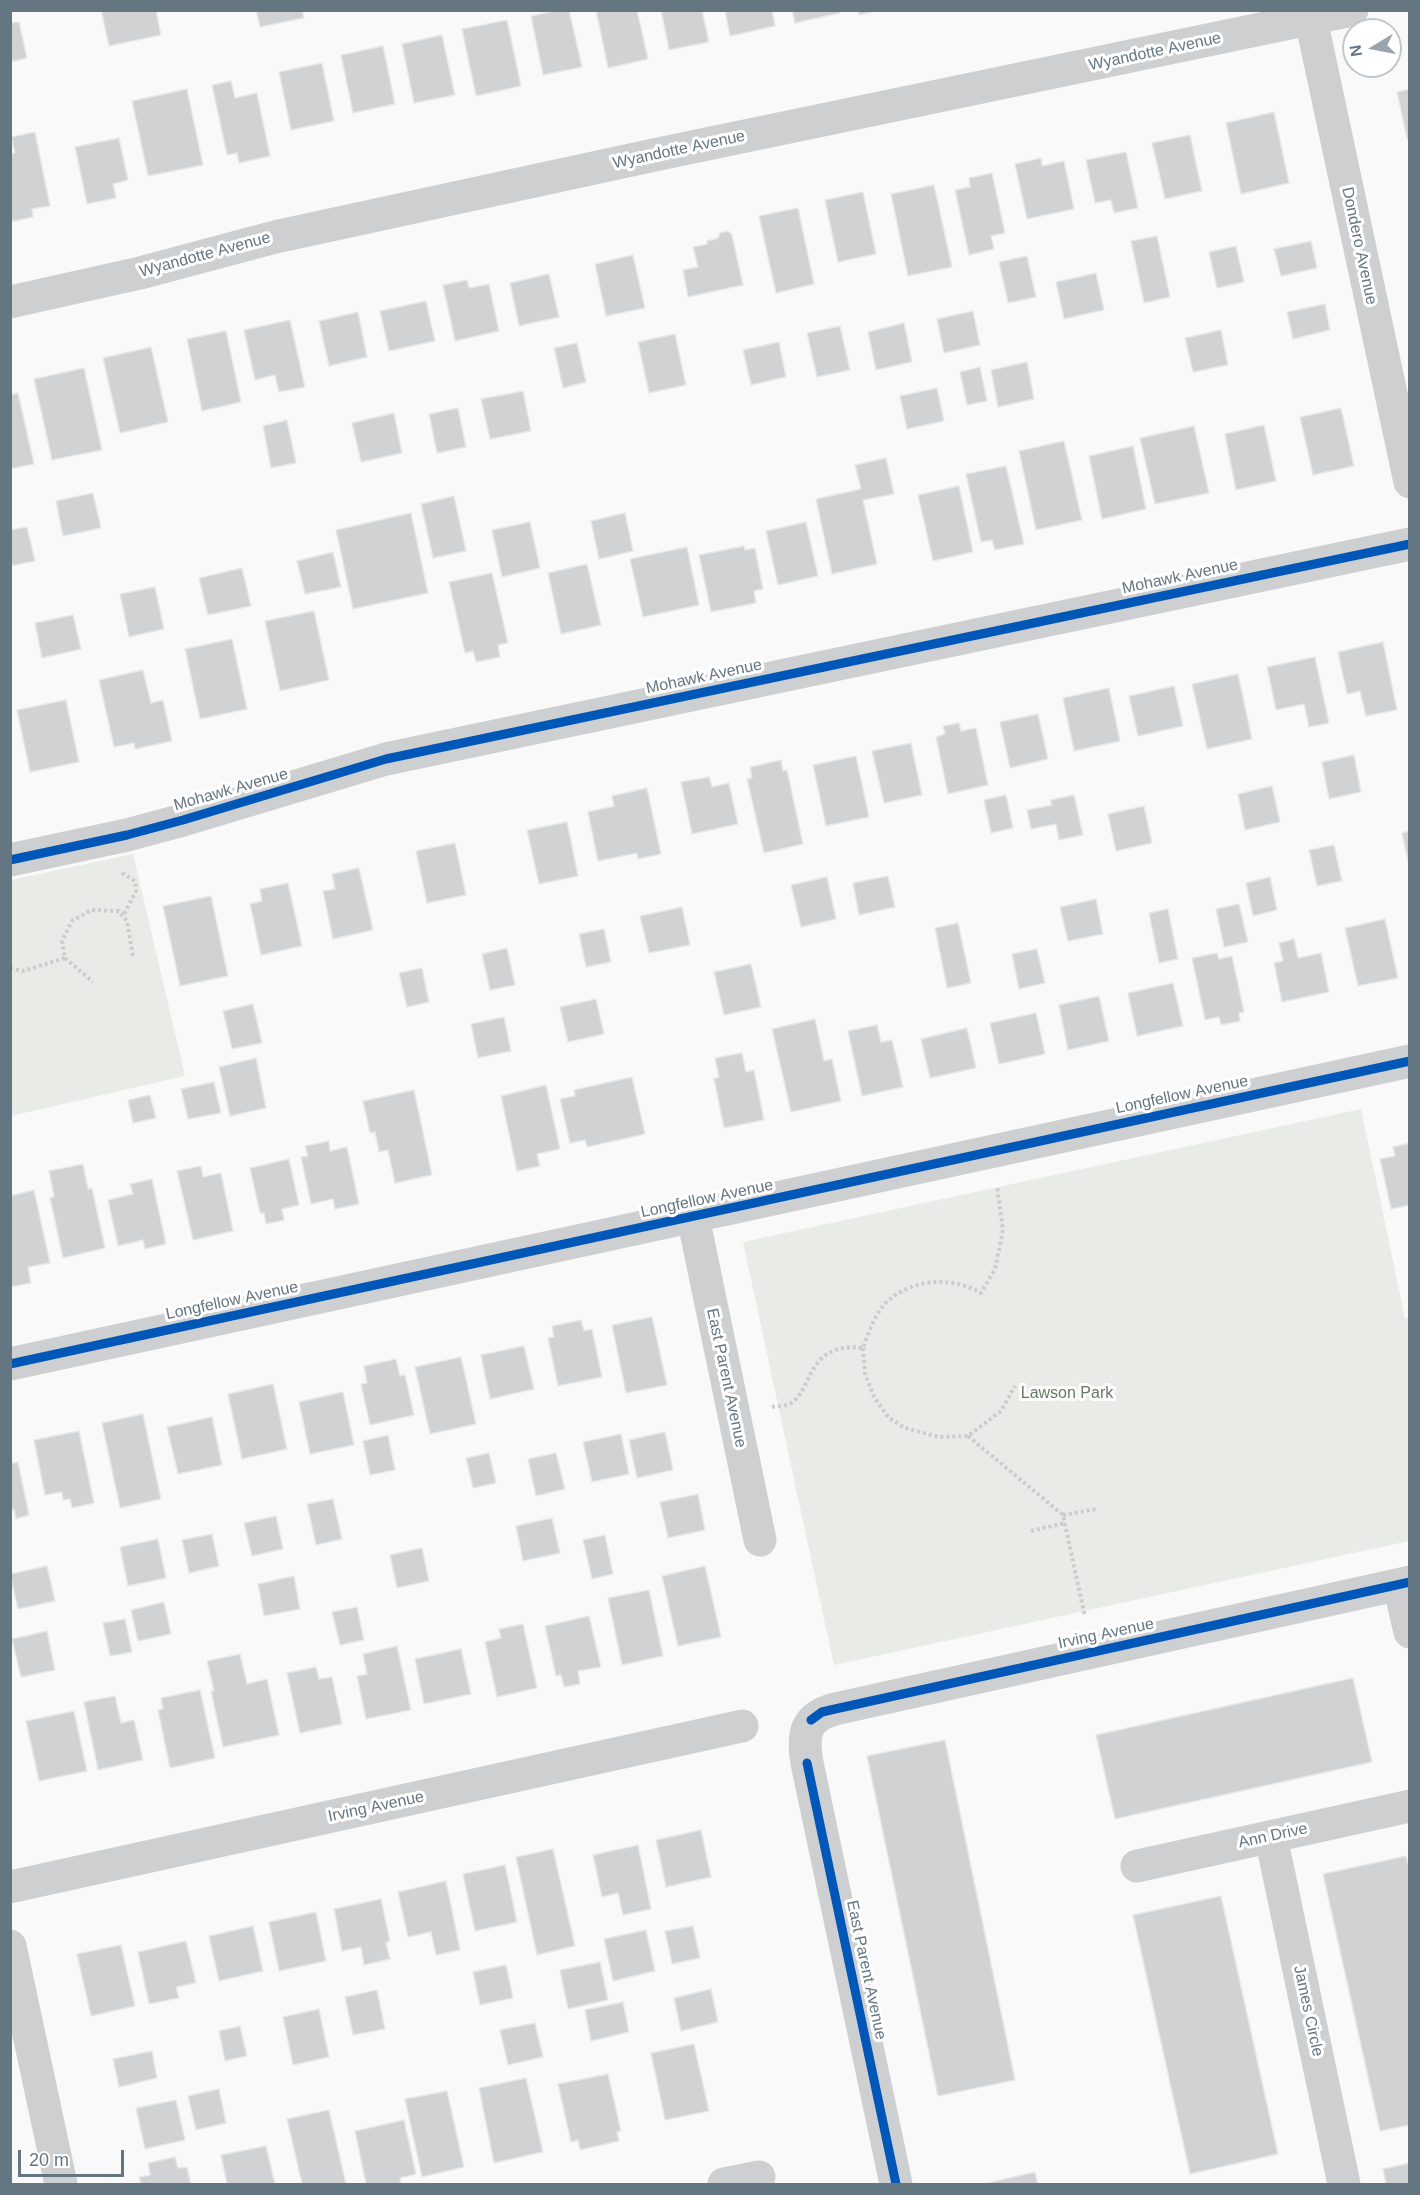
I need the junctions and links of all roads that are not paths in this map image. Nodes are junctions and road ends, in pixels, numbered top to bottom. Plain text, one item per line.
1 (1352, 10) edge
2 (1310, 15) edge
3 (10, 302) edge
4 (1410, 482) edge
5 (1410, 544) edge
6 (10, 860) edge
7 (1410, 1061) edge
8 (693, 1217) junction
9 (10, 1364) edge
10 (760, 1540) dead end
11 (1404, 1583) edge
12 (1410, 1632) edge
13 (811, 1720) joint
14 (742, 1726) dead end
15 (1410, 1806) edge
16 (1271, 1837) junction
17 (1137, 1866) dead end
18 (10, 1887) edge
19 (10, 1946) edge
20 (759, 2177) dead end
21 (61, 2184) edge
22 (724, 2184) edge
23 (896, 2184) edge
24 (1344, 2184) edge

1 - 2 street, Wyandotte Avenue
2 - 3 street, Wyandotte Avenue
2 - 4 street, Dondero Avenue
5 - 6 street, Mohawk Avenue
7 - 8 street, Longfellow Avenue
8 - 9 street, Longfellow Avenue
8 - 10 street, East Parent Avenue
11 - 12 street
11 - 13 street, Irving Avenue
13 - 23 street, East Parent Avenue
14 - 18 street, Irving Avenue
15 - 16 street, Ann Drive
16 - 17 street, Ann Drive
16 - 24 street, James Circle
19 - 21 street
20 - 22 street

